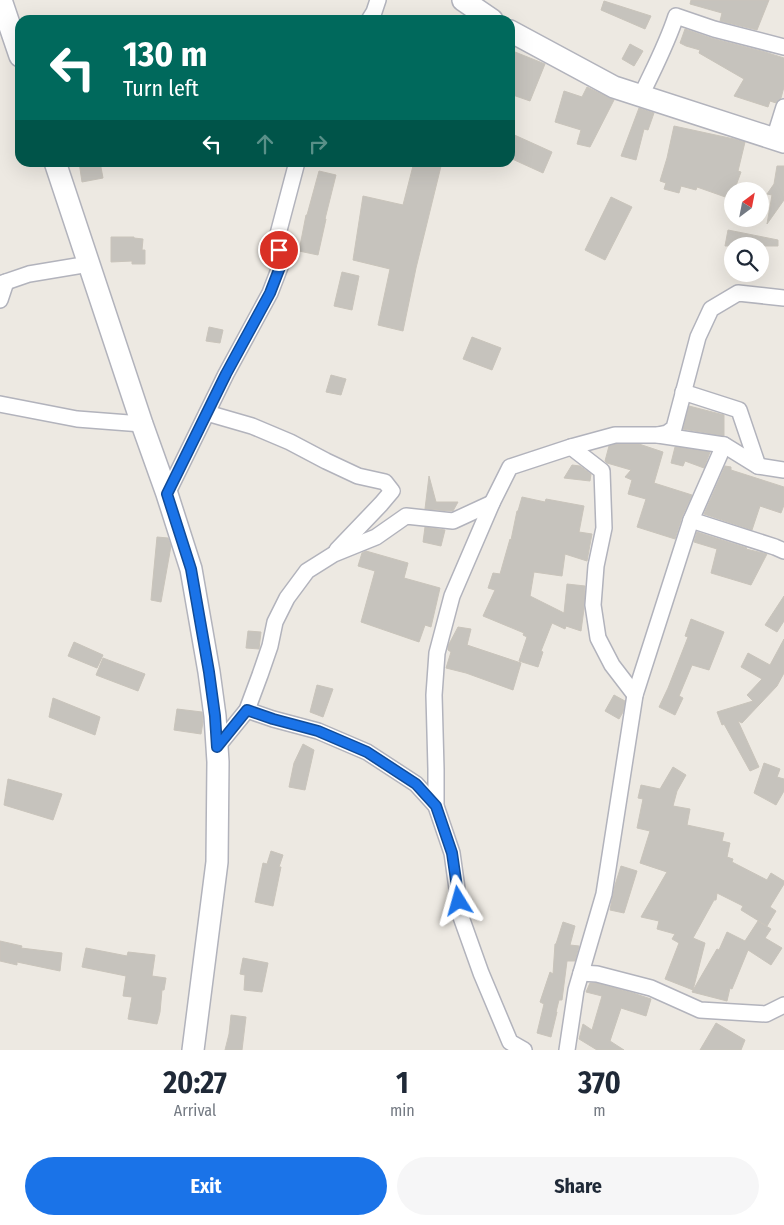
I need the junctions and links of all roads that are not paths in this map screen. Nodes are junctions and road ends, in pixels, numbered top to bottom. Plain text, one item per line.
1 (1, 0) edge
2 (378, 0) edge
3 (463, 0) edge
4 (372, 15) edge
5 (485, 15) edge
6 (515, 34) edge
7 (15, 41) edge
8 (784, 47) edge
9 (641, 96) junction
10 (784, 107) edge
11 (779, 140) edge
12 (57, 167) edge
13 (297, 167) edge
14 (89, 264) junction
15 (3, 283) edge
16 (784, 298) edge
17 (0, 300) edge
18 (683, 392) junction
19 (0, 404) edge
20 (207, 413) junction
21 (142, 424) junction
22 (658, 435) junction
23 (724, 445) junction
24 (571, 447) junction
25 (758, 466) junction
26 (784, 470) edge
27 (167, 494) junction
28 (492, 503) junction
29 (691, 520) junction
30 (784, 551) edge
31 (334, 554) junction
32 (636, 695) junction
33 (247, 710) junction
34 (217, 747) junction
35 (436, 806) junction
36 (581, 973) junction
37 (784, 1005) edge
38 (193, 1050) edge
39 (524, 1050) edge
40 (567, 1050) edge

1 - 7 main road
2 - 4 street
3 - 5 main road
6 - 9 main road
8 - 9 street
9 - 11 main road
10 - 11 street
12 - 14 main road
13 - 20 street
14 - 15 street
14 - 21 main road
15 - 17 street
16 - 18 street
18 - 22 street
18 - 25 street
19 - 21 street
20 - 27 street
20 - 31 street
21 - 27 main road
22 - 23 street
22 - 24 street
23 - 25 street
23 - 29 street
24 - 28 street
24 - 32 street
25 - 26 street
27 - 34 main road
28 - 31 street
28 - 35 street
29 - 30 street
29 - 32 street
31 - 33 street
32 - 36 street
33 - 34 street
33 - 35 street
34 - 38 main road
35 - 39 street
36 - 37 street
36 - 40 street

